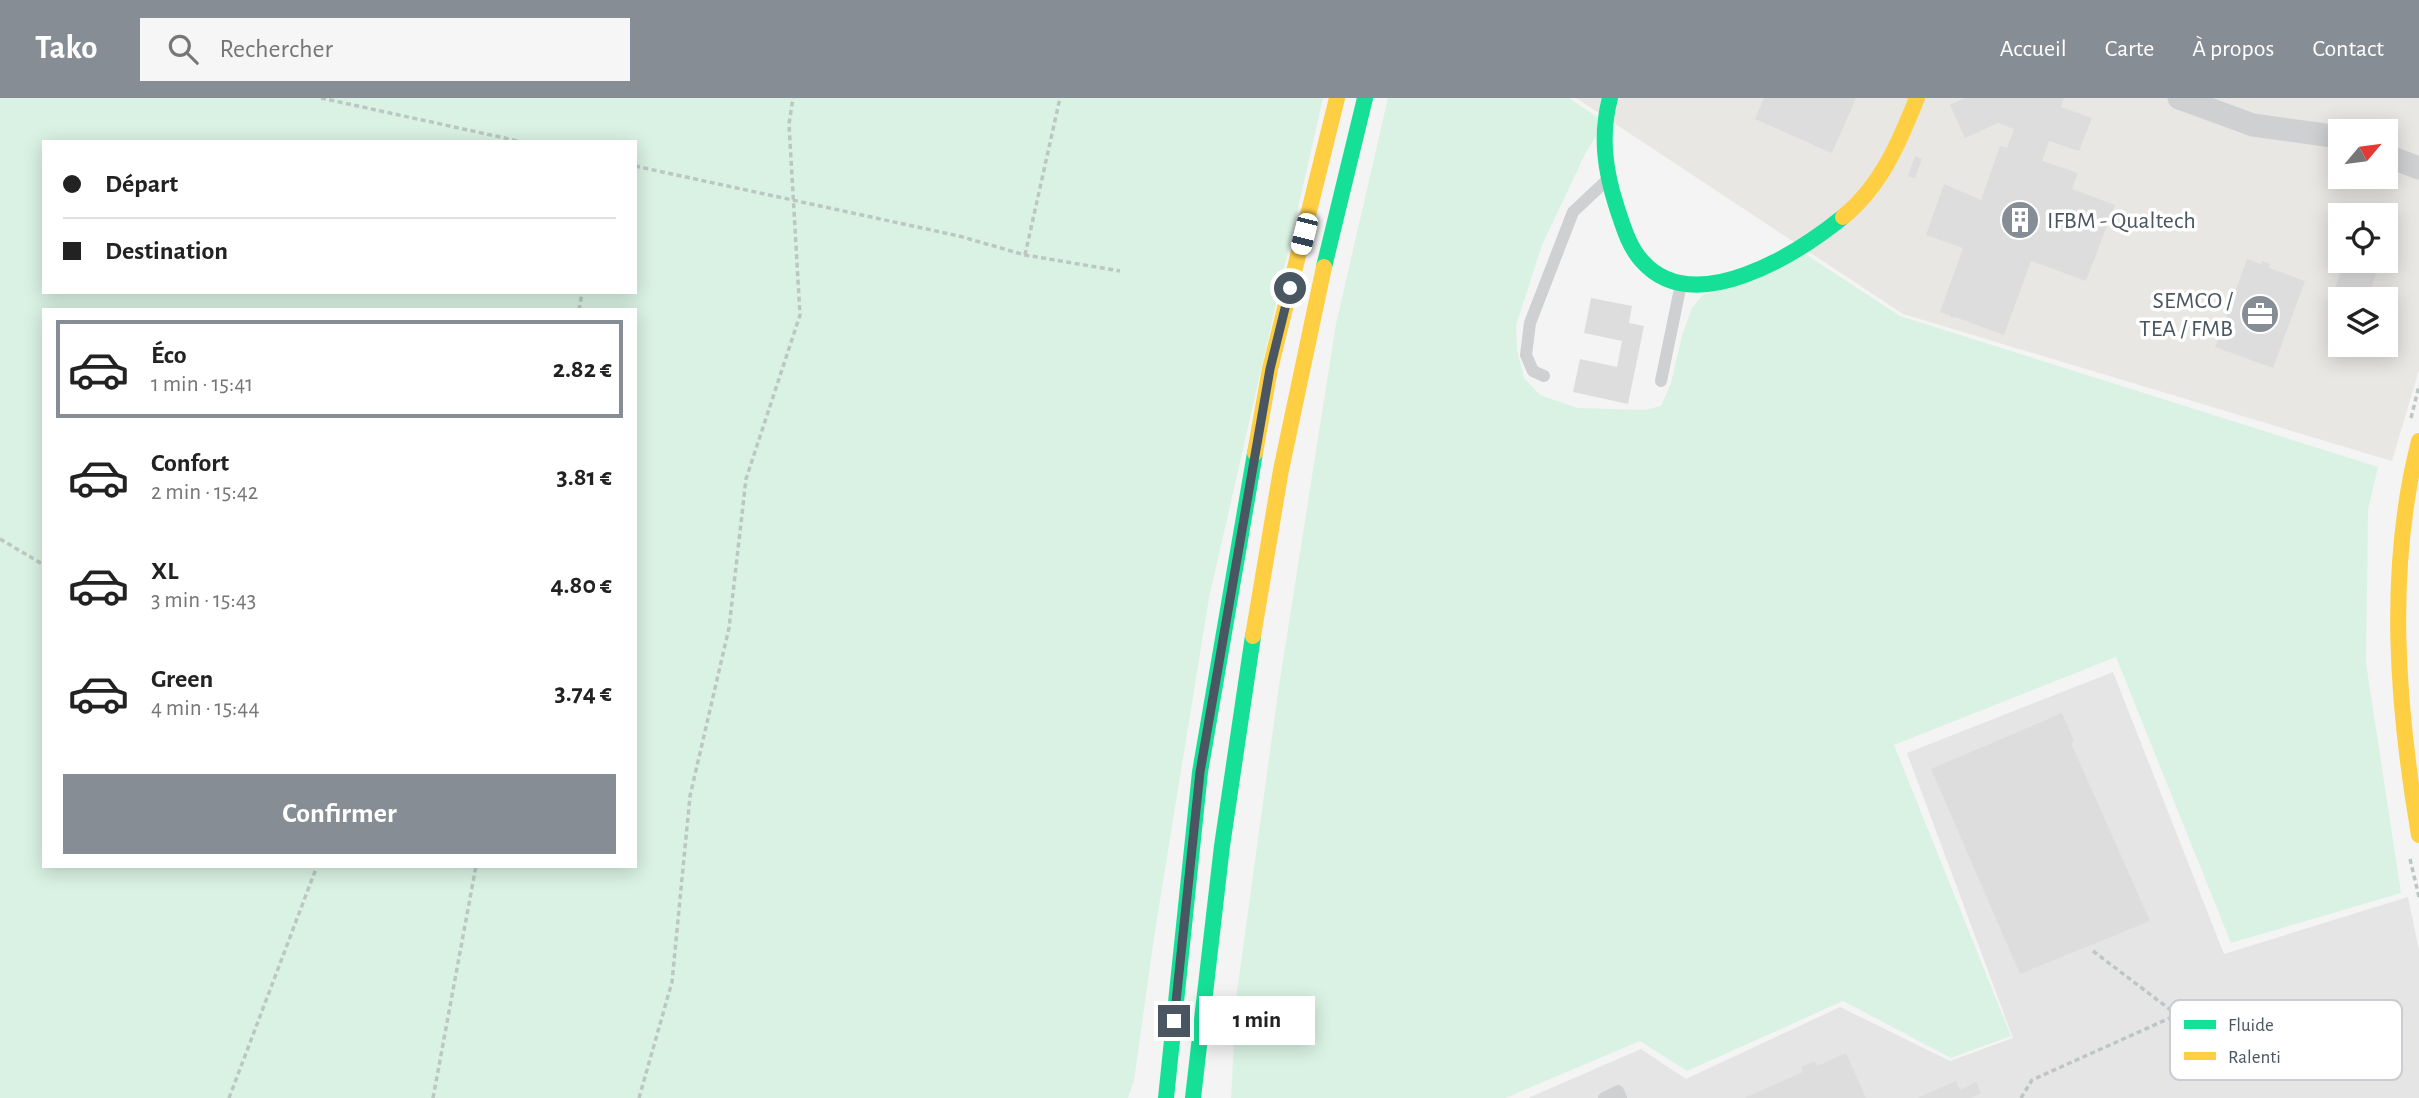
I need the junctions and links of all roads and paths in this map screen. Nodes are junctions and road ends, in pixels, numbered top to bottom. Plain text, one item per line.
1 (321, 98) edge
2 (793, 98) edge
3 (1060, 98) edge
4 (1337, 98) edge
5 (1365, 98) edge
6 (1610, 98) edge
7 (1917, 98) edge
8 (2179, 98) edge
9 (2328, 135) edge
10 (514, 140) edge
11 (2398, 160) edge
12 (637, 166) edge
13 (2419, 169) edge
14 (1607, 180) junction
15 (793, 200) junction
16 (1025, 255) junction
17 (1120, 271) dead end
18 (1681, 284) junction
19 (1544, 376) dead end
20 (1661, 381) dead end
21 (2419, 441) edge
22 (0, 540) edge
23 (42, 564) edge
24 (2419, 835) edge
25 (316, 868) edge
26 (476, 868) edge
27 (1182, 934) junction
28 (2093, 951) dead end
29 (2170, 1009) edge
30 (2170, 1017) edge
31 (1158, 1025) dead end
32 (229, 1098) edge
33 (433, 1098) edge
34 (639, 1098) edge
35 (1166, 1098) edge
36 (1193, 1098) edge
37 (1604, 1098) edge
38 (1621, 1098) edge
39 (2021, 1098) edge

1 - 10 path
2 - 15 path
3 - 16 path
4 - 27 main road
5 - 36 main road
6 - 14 main road
7 - 18 main road
8 - 9 street
11 - 13 street
12 - 15 path
14 - 18 main road
14 - 19 lane
15 - 16 path
15 - 34 path
16 - 17 path
18 - 20 lane
21 - 24 main road
22 - 23 path
25 - 32 path
26 - 33 path
27 - 31 main road
27 - 35 main road
28 - 29 path
30 - 39 path
37 - 38 lane

